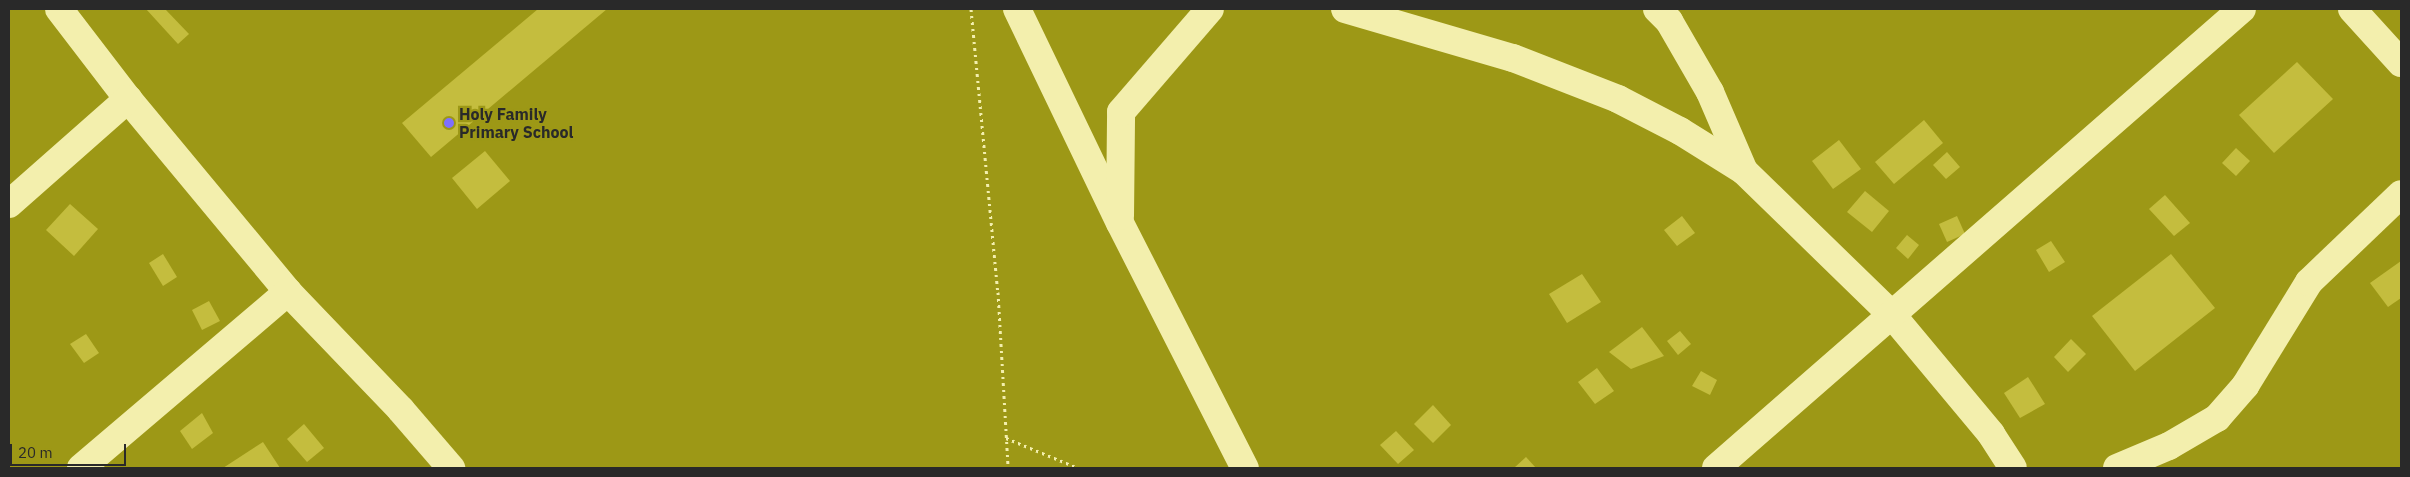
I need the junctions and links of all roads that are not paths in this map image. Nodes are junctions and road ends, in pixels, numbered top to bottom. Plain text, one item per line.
1 (59, 9) edge
2 (1017, 9) edge
3 (1210, 9) edge
4 (1345, 9) edge
5 (1657, 9) edge
6 (2242, 9) edge
7 (2352, 9) edge
8 (2401, 63) edge
9 (128, 99) junction
10 (1744, 171) junction
11 (2401, 194) edge
12 (9, 204) edge
13 (1120, 223) junction
14 (288, 292) junction
15 (1892, 315) junction
16 (81, 468) edge
17 (451, 468) edge
18 (1245, 468) edge
19 (1716, 468) edge
20 (2013, 468) edge
21 (2117, 468) edge

1 - 9 street
2 - 13 street
3 - 13 street
4 - 10 street
5 - 10 street
6 - 15 street
7 - 8 street
9 - 12 street
9 - 14 street
10 - 15 street
11 - 21 street
13 - 18 street
14 - 16 street
14 - 17 street
15 - 19 street
15 - 20 street

